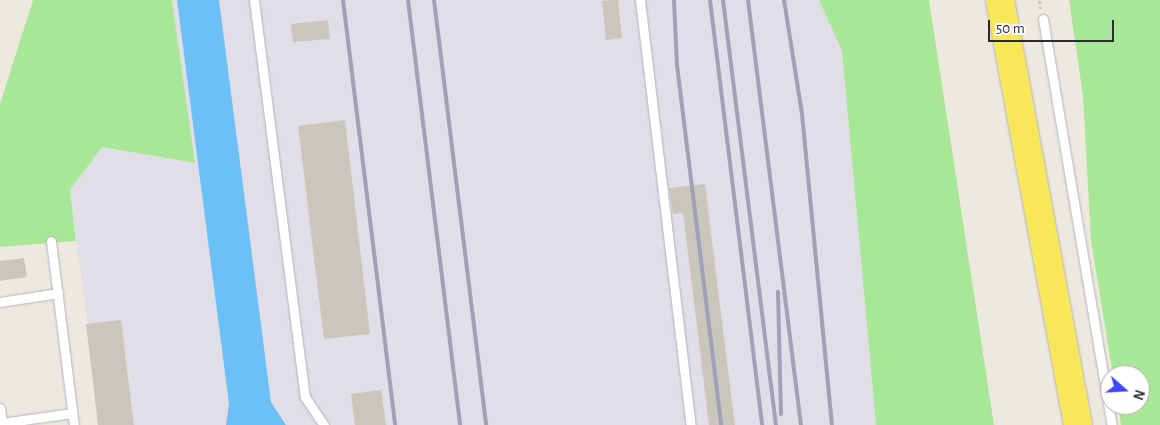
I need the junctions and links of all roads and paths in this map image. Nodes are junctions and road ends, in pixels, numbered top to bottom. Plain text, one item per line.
1 (254, 0) edge
2 (640, 0) edge
3 (1000, 0) edge
4 (1043, 19) dead end
5 (51, 241) dead end
6 (58, 293) junction
7 (0, 302) edge
8 (0, 408) edge
9 (72, 413) junction
10 (74, 425) edge
11 (324, 425) edge
12 (691, 425) edge
13 (1078, 425) edge
14 (1112, 425) edge

1 - 11 lane
2 - 12 lane
3 - 13 main road
4 - 14 lane
5 - 6 lane
6 - 7 lane
6 - 9 lane
8 - 9 lane
9 - 10 lane

